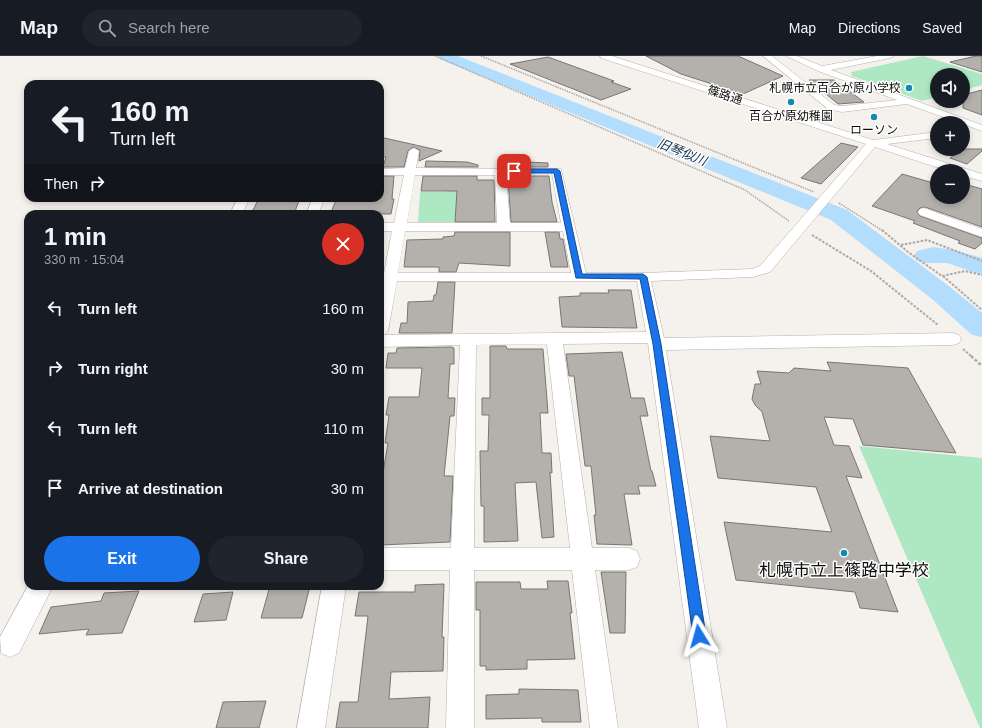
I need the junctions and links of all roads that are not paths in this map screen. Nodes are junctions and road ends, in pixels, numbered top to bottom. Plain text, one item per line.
1 (604, 56) edge
2 (768, 56) edge
3 (790, 56) edge
4 (890, 56) edge
5 (821, 69) junction
6 (906, 102) junction
7 (982, 129) edge
8 (970, 131) edge
9 (930, 136) edge
10 (873, 143) junction
11 (414, 151) dead end
12 (938, 164) edge
13 (409, 171) junction
14 (500, 171) junction
15 (384, 172) edge
16 (970, 174) edge
17 (982, 178) edge
18 (924, 212) dead end
19 (400, 226) junction
20 (384, 227) edge
21 (504, 227) junction
22 (569, 227) junction
23 (982, 233) edge
24 (579, 276) junction
25 (385, 277) edge
26 (643, 277) junction
27 (384, 288) edge
28 (554, 338) junction
29 (953, 339) road end
30 (468, 340) junction
31 (656, 340) junction
32 (384, 341) edge
33 (384, 559) edge
34 (462, 559) junction
35 (582, 559) junction
36 (629, 559) dead end
37 (39, 590) edge
38 (333, 590) edge
39 (10, 644) dead end
40 (311, 728) edge
41 (460, 728) edge
42 (604, 728) edge
43 (713, 728) edge

1 - 10 street, 篠路通
2 - 6 street
3 - 5 street
4 - 5 street
5 - 6 street
6 - 7 street
7 - 8 street
9 - 10 street
10 - 12 street, 篠路通
10 - 26 street
11 - 13 street
13 - 14 street
13 - 15 street
13 - 19 street
14 - 21 street
14 - 22 street
16 - 17 street
18 - 23 street
19 - 20 street
19 - 21 street
19 - 25 street
21 - 22 street
22 - 24 street
24 - 25 street
24 - 26 street
25 - 27 street
26 - 31 street
28 - 30 street
28 - 31 street
28 - 35 street
29 - 31 street
30 - 32 street
30 - 34 street
31 - 43 street
33 - 34 street
34 - 35 street
34 - 41 street
35 - 36 street
35 - 42 street
37 - 39 street
38 - 40 street

